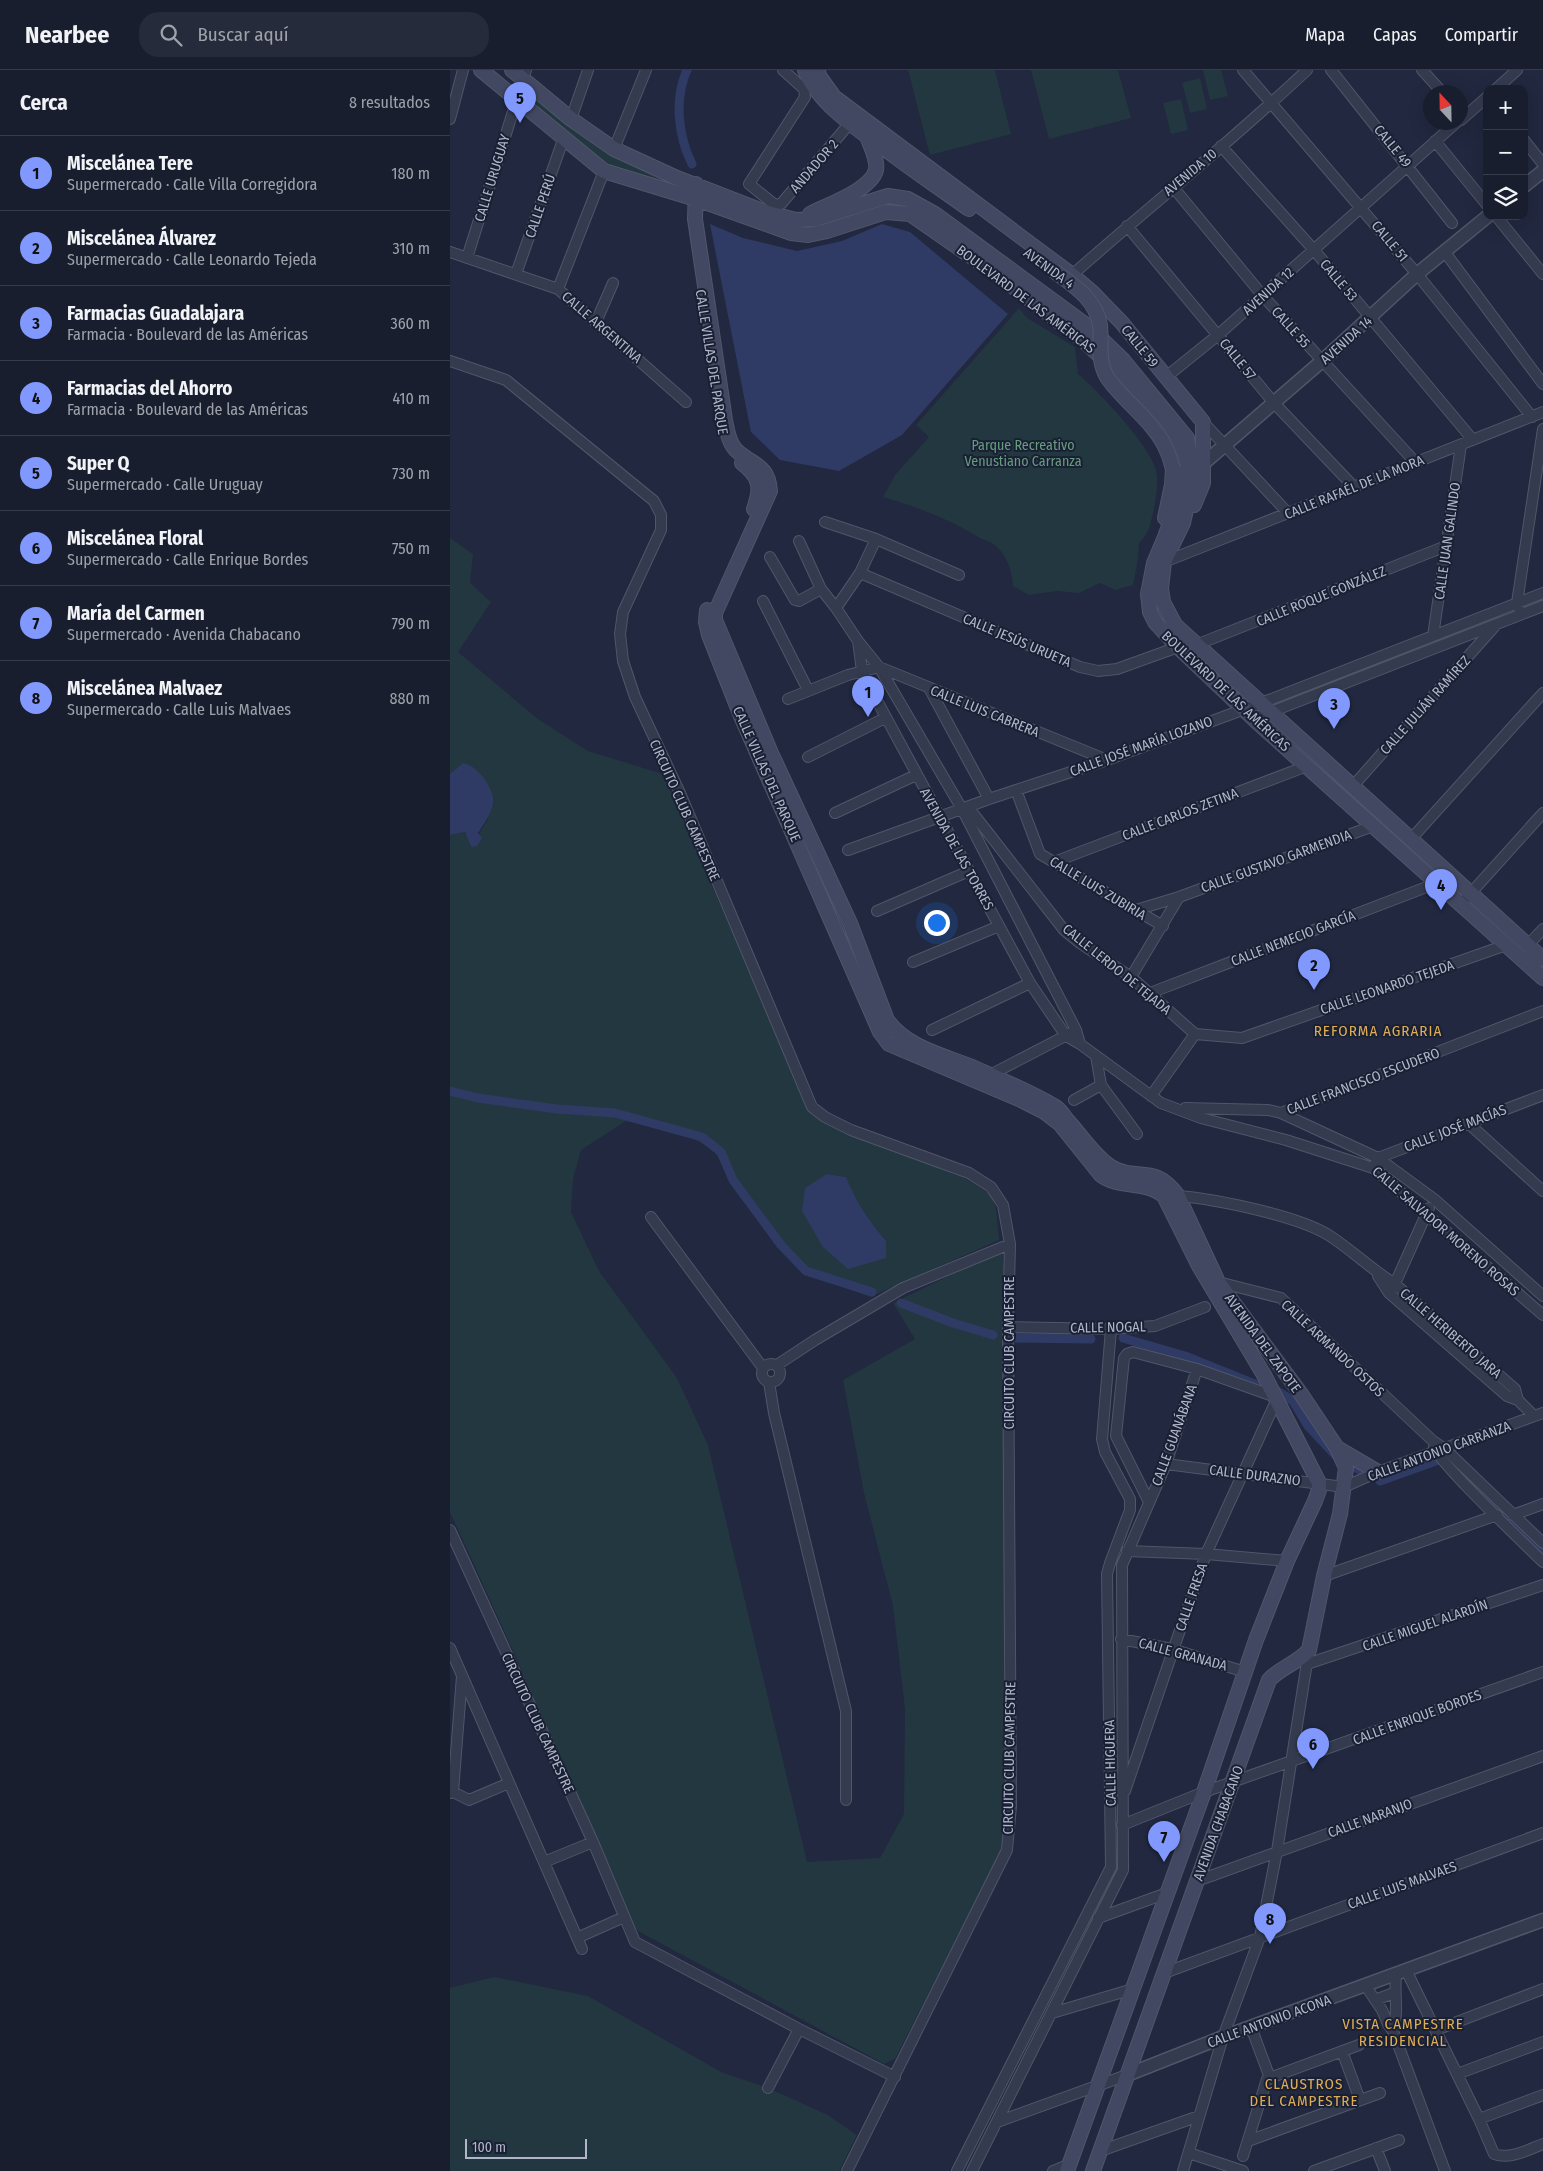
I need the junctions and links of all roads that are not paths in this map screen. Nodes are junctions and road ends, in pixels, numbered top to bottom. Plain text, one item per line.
1 (464, 70) edge
2 (481, 70) edge
3 (588, 70) edge
4 (646, 70) edge
5 (783, 70) edge
6 (806, 70) edge
7 (818, 70) edge
8 (1243, 70) edge
9 (1307, 70) edge
10 (1332, 70) edge
11 (1422, 70) edge
12 (1512, 72) edge
13 (520, 73) edge
14 (1436, 85) edge
15 (1500, 85) edge
16 (517, 98) junction
17 (1483, 100) edge
18 (1271, 104) junction
19 (1468, 112) edge
20 (450, 119) edge
21 (570, 119) junction
22 (850, 123) junction
23 (1447, 130) edge
24 (867, 136) junction
25 (564, 137) junction
26 (1435, 141) junction
27 (1528, 145) edge
28 (1221, 146) junction
29 (614, 149) junction
30 (1543, 164) edge
31 (1409, 166) junction
32 (604, 171) junction
33 (1543, 171) edge
34 (692, 183) junction
35 (1528, 183) edge
36 (1173, 187) junction
37 (692, 198) junction
38 (1483, 200) edge
39 (711, 205) junction
40 (1362, 208) junction
41 (695, 219) junction
42 (796, 220) junction
43 (1483, 220) edge
44 (1499, 220) edge
45 (1452, 223) dead end
46 (1127, 226) junction
47 (1314, 250) junction
48 (450, 252) edge
49 (1444, 252) junction
50 (467, 258) junction
51 (516, 274) junction
52 (1417, 274) junction
53 (1543, 274) edge
54 (1072, 275) junction
55 (613, 283) dead end
56 (558, 289) junction
57 (1263, 296) junction
58 (1371, 317) junction
59 (596, 322) junction
60 (1218, 335) junction
61 (712, 344) junction
62 (450, 361) edge
63 (1322, 361) junction
64 (716, 375) junction
65 (1166, 377) junction
66 (1543, 384) edge
67 (686, 402) dead end
68 (1274, 403) junction
69 (1543, 412) edge
70 (1532, 416) junction
71 (1203, 422) junction
72 (1543, 429) edge
73 (1473, 440) junction
74 (1461, 445) junction
75 (1224, 446) junction
76 (1204, 463) junction
77 (1416, 463) junction
78 (1354, 487) junction
79 (1288, 513) junction
80 (825, 522) dead end
81 (1183, 523) junction
82 (1165, 537) junction
83 (876, 539) junction
84 (799, 542) dead end
85 (1446, 546) junction
86 (770, 557) dead end
87 (1164, 562) junction
88 (860, 573) junction
89 (959, 576) dead end
90 (821, 589) junction
91 (1543, 593) edge
92 (763, 601) dead end
93 (1517, 603) junction
94 (1543, 606) edge
95 (836, 608) junction
96 (1521, 614) junction
97 (1497, 624) junction
98 (1432, 636) junction
99 (858, 641) junction
100 (1196, 645) junction
101 (1178, 647) junction
102 (879, 667) junction
103 (862, 671) junction
104 (929, 688) junction
105 (808, 690) junction
106 (1543, 693) edge
107 (788, 699) dead end
108 (1265, 707) junction
109 (1248, 714) junction
110 (885, 718) junction
111 (808, 757) dead end
112 (1107, 760) junction
113 (1306, 766) junction
114 (916, 775) junction
115 (1353, 786) junction
116 (1016, 790) junction
117 (989, 799) junction
118 (965, 808) junction
119 (835, 813) dead end
120 (1543, 814) edge
121 (939, 817) junction
122 (1373, 826) junction
123 (1412, 838) junction
124 (848, 850) dead end
125 (1054, 862) junction
126 (969, 871) junction
127 (1437, 883) junction
128 (1472, 892) junction
129 (1179, 897) junction
130 (1461, 904) junction
131 (1136, 910) junction
132 (877, 911) dead end
133 (999, 926) junction
134 (1163, 926) junction
135 (1543, 929) edge
136 (1506, 945) junction
137 (1528, 945) junction
138 (1543, 959) edge
139 (912, 962) dead end
140 (1131, 977) junction
141 (1543, 978) edge
142 (1030, 984) junction
143 (1150, 992) junction
144 (1543, 1010) edge
145 (932, 1030) dead end
146 (1076, 1030) junction
147 (1195, 1034) junction
148 (1066, 1036) junction
149 (1080, 1044) junction
150 (1096, 1056) junction
151 (990, 1075) junction
152 (1101, 1085) junction
153 (1543, 1095) edge
154 (1151, 1096) junction
155 (1074, 1100) dead end
156 (1176, 1108) junction
157 (1281, 1113) junction
158 (1468, 1123) junction
159 (1137, 1134) dead end
160 (1378, 1158) junction
161 (1373, 1168) junction
162 (1543, 1191) edge
163 (1434, 1199) junction
164 (1174, 1201) junction
165 (1426, 1212) junction
166 (651, 1217) dead end
167 (1010, 1244) junction
168 (1218, 1282) junction
169 (1392, 1289) junction
170 (1543, 1296) edge
171 (1205, 1307) dead end
172 (1542, 1311) edge
173 (1008, 1327) junction
174 (1111, 1329) junction
175 (777, 1365) junction
176 (763, 1368) junction
177 (1197, 1369) junction
178 (769, 1382) junction
179 (1275, 1399) junction
180 (1538, 1414) edge
181 (1433, 1441) junction
182 (1337, 1448) junction
183 (1445, 1449) junction
184 (1435, 1453) junction
185 (1166, 1464) junction
186 (1378, 1472) junction
187 (1243, 1474) junction
188 (1319, 1483) junction
189 (1344, 1487) junction
190 (1149, 1502) junction
191 (1543, 1504) edge
192 (1513, 1515) junction
193 (1497, 1516) junction
194 (450, 1530) edge
195 (1543, 1543) edge
196 (1127, 1551) junction
197 (1206, 1554) junction
198 (1287, 1562) junction
199 (1543, 1562) edge
200 (1324, 1576) junction
201 (1543, 1585) edge
202 (1121, 1639) junction
203 (450, 1648) edge
204 (1172, 1649) junction
205 (1308, 1657) junction
206 (1245, 1672) junction
207 (1543, 1672) edge
208 (462, 1674) junction
209 (1543, 1756) edge
210 (1292, 1762) junction
211 (1232, 1782) junction
212 (509, 1783) junction
213 (1204, 1792) junction
214 (451, 1793) edge
215 (846, 1800) dead end
216 (1123, 1800) junction
217 (1122, 1825) junction
218 (1543, 1833) edge
219 (593, 1842) junction
220 (1277, 1851) junction
221 (544, 1862) junction
222 (1197, 1881) junction
223 (1167, 1893) junction
224 (624, 1917) junction
225 (1098, 1918) junction
226 (1543, 1920) edge
227 (1260, 1937) junction
228 (577, 1938) junction
229 (582, 1949) dead end
230 (1401, 1972) junction
231 (1164, 1973) junction
232 (1366, 1985) junction
233 (1133, 1989) junction
234 (1543, 1989) edge
235 (1394, 1993) junction
236 (1375, 2000) junction
237 (1052, 2013) junction
238 (1251, 2027) junction
239 (799, 2030) junction
240 (1436, 2030) junction
241 (1393, 2031) junction
242 (1223, 2037) junction
243 (1543, 2042) edge
244 (1359, 2045) dead end
245 (1342, 2052) junction
246 (1457, 2074) junction
247 (894, 2076) junction
248 (1127, 2076) junction
249 (1270, 2078) junction
250 (1097, 2087) junction
251 (768, 2088) dead end
252 (1380, 2093) dead end
253 (1543, 2094) edge
254 (1360, 2100) junction
255 (1199, 2116) junction
256 (1479, 2119) junction
257 (997, 2122) junction
258 (1399, 2140) dead end
259 (1248, 2141) junction
260 (1543, 2144) edge
261 (1376, 2148) junction
262 (1100, 2151) junction
263 (1189, 2153) junction
264 (1243, 2156) dead end
265 (1069, 2167) edge
266 (1331, 2168) edge
267 (847, 2171) edge
268 (957, 2171) edge
269 (972, 2171) edge
270 (1053, 2171) edge
271 (1093, 2171) edge
272 (1183, 2171) edge
273 (1240, 2171) edge
274 (1314, 2171) edge
275 (1385, 2171) edge
276 (1445, 2171) edge

1 - 20 street
2 - 16 main road, BOULEVARD DE LAS AMÉRICAS
3 - 21 street
4 - 29 street
5 - 22 street, ANDADOR 2
6 - 22 main road, AVENIDA 4
7 - 54 main road, AVENIDA 4
8 - 18 street, CALLE 51
9 - 18 street, AVENIDA 10
10 - 31 street, CALLE 49
11 - 14 street
12 - 15 street
13 - 16 street, CALLE URUGUAY
13 - 21 main road, BOULEVARD DE LAS AMÉRICAS
16 - 25 main road, BOULEVARD DE LAS AMÉRICAS
16 - 50 street, CALLE URUGUAY
17 - 19 street, AVENIDA 12
18 - 28 street, AVENIDA 10
18 - 40 street, CALLE 51
21 - 29 main road, BOULEVARD DE LAS AMÉRICAS
22 - 24 main road, AVENIDA 4
23 - 26 street, AVENIDA 12
24 - 42 main road
24 - 82 main road, AVENIDA 4, bridge
25 - 32 main road, BOULEVARD DE LAS AMÉRICAS
25 - 51 street, CALLE PERÚ
26 - 31 street, AVENIDA 12
26 - 38 street
27 - 30 street
28 - 36 street, AVENIDA 10
28 - 47 street, CALLE 53
29 - 34 main road, BOULEVARD DE LAS AMÉRICAS
31 - 40 street, AVENIDA 12
31 - 45 street, CALLE 49
32 - 37 main road, BOULEVARD DE LAS AMÉRICAS
32 - 56 street
33 - 35 street
34 - 37 main road, CALLE VILLAS DEL PARQUE
34 - 42 main road, BOULEVARD DE LAS AMÉRICAS
36 - 46 street, AVENIDA 10
36 - 57 street, CALLE 55
37 - 39 main road, BOULEVARD DE LAS AMÉRICAS
37 - 41 main road, CALLE VILLAS DEL PARQUE
37 - 61 main road, CALLE VILLAS DEL PARQUE
39 - 41 main road
39 - 82 main road, BOULEVARD DE LAS AMÉRICAS
40 - 47 street, AVENIDA 12
40 - 52 street, CALLE 51
41 - 61 main road, CALLE VILLAS DEL PARQUE
42 - 81 main road, BOULEVARD DE LAS AMÉRICAS
43 - 49 street, AVENIDA 14
44 - 53 street
46 - 54 street, AVENIDA 10
46 - 60 street, CALLE 57
47 - 57 street, AVENIDA 12
47 - 58 street, CALLE 53
48 - 50 street, CALLE ARGENTINA
49 - 52 street, AVENIDA 14
49 - 66 street
50 - 51 street, CALLE ARGENTINA
51 - 56 street, CALLE ARGENTINA
52 - 58 street, AVENIDA 14
52 - 70 street, CALLE 51
54 - 65 main road, CALLE 59
55 - 59 street
56 - 59 street, CALLE ARGENTINA
57 - 60 street, AVENIDA 12
57 - 63 street, CALLE 55
58 - 63 street, AVENIDA 14
58 - 73 street, CALLE 53
59 - 67 street, CALLE ARGENTINA
60 - 65 street, AVENIDA 12
60 - 68 street, CALLE 57
61 - 64 main road, CALLE VILLAS DEL PARQUE
62 - 167 street, CIRCUITO CLUB CAMPESTRE
63 - 68 street, AVENIDA 14
63 - 77 street, CALLE 55
64 - 151 main road, CALLE VILLAS DEL PARQUE
64 - 164 main road, CALLE VILLAS DEL PARQUE
65 - 71 main road, CALLE 59
68 - 75 street, AVENIDA 14
68 - 78 street, CALLE 57
69 - 70 street, CALLE RAFAÉL DE LA MORA
70 - 73 street, CALLE RAFAÉL DE LA MORA
71 - 75 street, CALLE 59
71 - 76 main road
72 - 93 street
73 - 74 street, CALLE RAFAÉL DE LA MORA
74 - 77 street, CALLE RAFAÉL DE LA MORA
74 - 85 street, CALLE JUAN GALINDO
75 - 76 street, AVENIDA 14
75 - 79 street, CALLE 59
76 - 81 main road
77 - 78 street, CALLE RAFAÉL DE LA MORA
78 - 79 street, CALLE RAFAÉL DE LA MORA
79 - 87 street, CALLE RAFAÉL DE LA MORA
80 - 83 street
81 - 87 main road, BOULEVARD DE LAS AMÉRICAS
82 - 101 main road, BOULEVARD DE LAS AMÉRICAS
83 - 88 street
83 - 89 street
84 - 90 street, AVENIDA DE LAS TORRES
85 - 98 street, CALLE JUAN GALINDO
85 - 100 street, CALLE ROQUE GONZÁLEZ
86 - 90 street
87 - 100 main road, BOULEVARD DE LAS AMÉRICAS
88 - 95 street
88 - 101 street, CALLE JESÚS URUETA
90 - 95 street, AVENIDA DE LAS TORRES
91 - 93 street, CALLE JOSÉ MARÍA LOZANO
92 - 105 street
93 - 96 street
93 - 98 street, CALLE JOSÉ MARÍA LOZANO
94 - 96 street, CALLE JOSÉ MARÍA LOZANO
95 - 99 street, AVENIDA DE LAS TORRES
96 - 97 street, CALLE JOSÉ MARÍA LOZANO
97 - 108 street, CALLE JOSÉ MARÍA LOZANO
97 - 115 street, CALLE JULIÁN RAMÍREZ
98 - 108 street, CALLE JOSÉ MARÍA LOZANO
99 - 102 street, AVENIDA DE LAS TORRES
99 - 103 street, AVENIDA DE LAS TORRES
100 - 108 main road, BOULEVARD DE LAS AMÉRICAS
101 - 109 main road, BOULEVARD DE LAS AMÉRICAS
102 - 103 street
102 - 104 street, CALLE LUIS CABRERA
102 - 118 street, AVENIDA DE LAS TORRES
103 - 105 street
103 - 110 street, AVENIDA DE LAS TORRES
104 - 112 street, CALLE LUIS CABRERA
104 - 117 street
105 - 107 street
106 - 123 street
108 - 109 street, CALLE JOSÉ MARÍA LOZANO
108 - 115 main road, BOULEVARD DE LAS AMÉRICAS
109 - 112 street, CALLE JOSÉ MARÍA LOZANO
109 - 113 main road, BOULEVARD DE LAS AMÉRICAS
110 - 111 street
110 - 114 street, AVENIDA DE LAS TORRES
112 - 116 street, CALLE JOSÉ MARÍA LOZANO
113 - 122 main road, BOULEVARD DE LAS AMÉRICAS
113 - 125 street, CALLE CARLOS ZETINA
114 - 119 street
114 - 121 street, AVENIDA DE LAS TORRES
115 - 123 main road, BOULEVARD DE LAS AMÉRICAS
116 - 117 street, CALLE JOSÉ MARÍA LOZANO
116 - 125 street, CALLE LUIS ZUBIRIA
117 - 118 street, CALLE JOSÉ MARÍA LOZANO
118 - 121 street, CALLE JOSÉ MARÍA LOZANO
118 - 140 street, CALLE LERDO DE TEJADA
118 - 146 street, AVENIDA DE LAS TORRES
120 - 128 street
121 - 124 street, CALLE JOSÉ MARÍA LOZANO
121 - 126 street, AVENIDA DE LAS TORRES
122 - 127 main road, BOULEVARD DE LAS AMÉRICAS
122 - 129 street, CALLE GUSTAVO GARMENDIA
123 - 128 main road, BOULEVARD DE LAS AMÉRICAS
125 - 131 street, CALLE LUIS ZUBIRIA
126 - 132 street
126 - 133 street, AVENIDA DE LAS TORRES
127 - 130 main road, BOULEVARD DE LAS AMÉRICAS
127 - 143 street, CALLE NEMECIO GARCÍA
128 - 130 street
128 - 137 main road, BOULEVARD DE LAS AMÉRICAS
129 - 131 street, CALLE GUSTAVO GARMENDIA
129 - 134 street
130 - 136 main road, BOULEVARD DE LAS AMÉRICAS
131 - 134 street, CALLE LUIS ZUBIRIA
133 - 139 street
133 - 142 street, AVENIDA DE LAS TORRES
134 - 140 street
135 - 137 street
136 - 141 main road, BOULEVARD DE LAS AMÉRICAS
136 - 147 street, CALLE LEONARDO TEJEDA
137 - 138 main road, BOULEVARD DE LAS AMÉRICAS
140 - 143 street, CALLE LERDO DE TEJADA
142 - 145 street
142 - 148 street, AVENIDA DE LAS TORRES
143 - 147 street, CALLE LERDO DE TEJADA
144 - 157 street, CALLE FRANCISCO ESCUDERO
146 - 148 street
146 - 149 street, AVENIDA DE LAS TORRES
147 - 154 street
148 - 149 street, AVENIDA DE LAS TORRES
148 - 151 street
149 - 150 street, AVENIDA DE LAS TORRES
150 - 152 street
150 - 154 street, AVENIDA DE LAS TORRES
151 - 164 main road, CALLE VILLAS DEL PARQUE
152 - 155 street
152 - 159 street
153 - 158 street, CALLE JOSÉ MACÍAS
154 - 156 street, AVENIDA DE LAS TORRES
156 - 157 street, CALLE FRANCISCO ESCUDERO
156 - 161 street, CALLE SALVADOR MORENO ROSAS
157 - 160 street, CALLE SALVADOR MORENO ROSAS
158 - 160 street, CALLE JOSÉ MACÍAS
158 - 162 street
160 - 161 street
160 - 163 street, CALLE SALVADOR MORENO ROSAS
161 - 165 street, CALLE SALVADOR MORENO ROSAS
163 - 165 street
163 - 170 street, CALLE SALVADOR MORENO ROSAS
164 - 168 main road, AVENIDA DEL ZAPOTE
164 - 169 street, CALLE HERIBERTO JARA
164 - 179 main road, AVENIDA DEL ZAPOTE
165 - 169 street
165 - 172 street, CALLE SALVADOR MORENO ROSAS
166 - 176 street
167 - 173 street, CIRCUITO CLUB CAMPESTRE
167 - 175 street
168 - 181 street, CALLE ARMANDO OSTOS
168 - 182 main road, AVENIDA DEL ZAPOTE
169 - 180 street, CALLE HERIBERTO JARA
171 - 174 street, CALLE NOGAL
173 - 174 street, CALLE NOGAL
173 - 247 street, CIRCUITO CLUB CAMPESTRE
174 - 268 street, CALLE HIGUERA
175 - 176 street
175 - 178 street
176 - 178 street
177 - 179 street, CALLE NOGAL
177 - 185 street, CALLE GUANÁBANA
177 - 190 street, CALLE NOGAL
178 - 215 street
179 - 187 street, CALLE FRESA
179 - 188 main road, AVENIDA DEL ZAPOTE
180 - 183 street, CALLE ANTONIO CARRANZA
181 - 183 street, CALLE ARMANDO OSTOS
181 - 184 street
182 - 186 main road
182 - 189 main road, AVENIDA DEL ZAPOTE
183 - 184 street, CALLE ANTONIO CARRANZA
183 - 192 street, CALLE ARMANDO OSTOS
184 - 186 street, CALLE ANTONIO CARRANZA
184 - 193 street
185 - 187 street, CALLE DURAZNO
185 - 190 street, CALLE GUANÁBANA
186 - 189 street, CALLE ANTONIO CARRANZA
187 - 188 street, CALLE DURAZNO
187 - 197 street, CALLE FRESA
188 - 189 street, CALLE DURAZNO
188 - 198 main road, AVENIDA CHABACANO
189 - 200 main road
190 - 196 street, CALLE HIGUERA
191 - 192 street
192 - 195 street, CALLE ARMANDO OSTOS
193 - 199 street
193 - 200 street
194 - 219 street, CIRCUITO CLUB CAMPESTRE
196 - 197 street
196 - 202 street, CALLE HIGUERA
197 - 198 street
197 - 204 street, CALLE FRESA
198 - 206 main road, AVENIDA CHABACANO
200 - 205 main road
201 - 205 street, CALLE MIGUEL ALARDÍN
202 - 204 street, CALLE GRANADA
202 - 216 street, CALLE HIGUERA
203 - 208 street
204 - 206 street, CALLE GRANADA
204 - 216 street, CALLE FRESA
205 - 210 street
205 - 211 main road, AVENIDA CHABACANO
206 - 213 main road, AVENIDA CHABACANO
207 - 210 street, CALLE ENRIQUE BORDES
208 - 212 street
208 - 214 street
209 - 220 street, CALLE NARANJO
210 - 211 street, CALLE ENRIQUE BORDES
210 - 220 street
211 - 213 street, CALLE ENRIQUE BORDES
211 - 222 main road, AVENIDA CHABACANO
212 - 214 street
212 - 221 street
213 - 217 street, CALLE ENRIQUE BORDES
213 - 223 main road, AVENIDA CHABACANO
216 - 217 street, CALLE HIGUERA
217 - 225 street, CALLE HIGUERA
218 - 227 street, CALLE LUIS MALVAES
219 - 221 street
219 - 224 street, CIRCUITO CLUB CAMPESTRE
220 - 222 street, CALLE NARANJO
220 - 227 street
221 - 228 street
222 - 231 main road, AVENIDA CHABACANO
223 - 225 street
223 - 233 main road, AVENIDA CHABACANO
224 - 228 street
224 - 239 street, CIRCUITO CLUB CAMPESTRE
225 - 237 street, CALLE HIGUERA
226 - 230 street, CALLE ANTONIO ACONA
227 - 231 street, CALLE LUIS MALVAES
227 - 242 street
228 - 229 street
230 - 232 street, CALLE ANTONIO ACONA
230 - 235 street
230 - 240 street
231 - 248 main road, AVENIDA CHABACANO
232 - 236 street
232 - 238 street, CALLE ANTONIO ACONA
233 - 237 street
233 - 250 main road, AVENIDA CHABACANO
234 - 240 street
235 - 236 street
235 - 241 street
236 - 241 street
237 - 257 street, CALLE HIGUERA
238 - 242 street, CALLE ANTONIO ACONA
238 - 249 street
239 - 247 street, CIRCUITO CLUB CAMPESTRE
239 - 251 street
240 - 246 street
241 - 276 street
242 - 248 street, CALLE ANTONIO ACONA
242 - 255 street
243 - 246 street
244 - 245 street
245 - 249 street
245 - 254 street
246 - 256 street
247 - 267 street
248 - 250 street, CALLE ANTONIO ACONA
248 - 262 main road, AVENIDA CHABACANO
249 - 259 street
250 - 257 street, CALLE ANTONIO ACONA
250 - 265 main road, AVENIDA CHABACANO
252 - 254 street
253 - 256 street
254 - 259 street
255 - 262 street
255 - 263 street
256 - 260 street
257 - 269 street, CALLE HIGUERA
258 - 261 street
259 - 264 street
261 - 266 street
261 - 275 street
262 - 271 main road, AVENIDA CHABACANO
263 - 272 street
263 - 273 street
265 - 270 street
266 - 274 street

